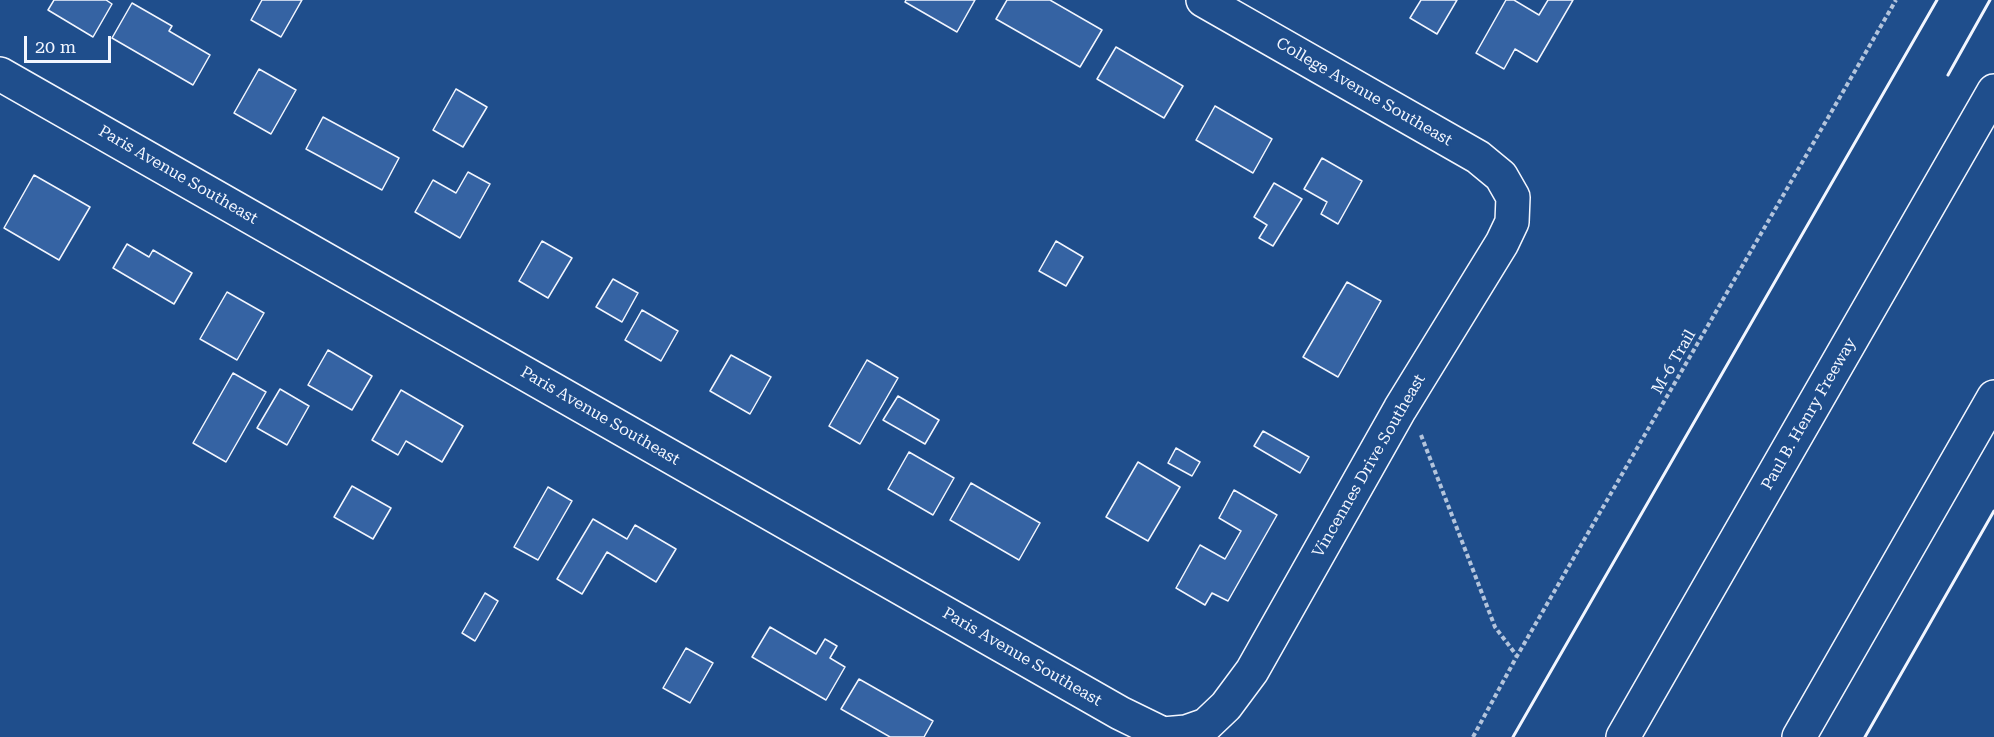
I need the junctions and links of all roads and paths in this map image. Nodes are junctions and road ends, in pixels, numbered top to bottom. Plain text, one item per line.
1 (1203, 0) edge
2 (1896, 0) edge
3 (0, 74) edge
4 (1994, 91) edge
5 (1513, 197) joint
6 (1994, 397) edge
7 (1400, 409) junction
8 (1517, 656) junction
9 (1206, 725) joint
10 (1473, 737) edge
11 (1623, 737) edge
12 (1799, 737) edge

1 - 5 main road, College Avenue Southeast
2 - 8 path, M-6 Trail
3 - 9 main road, Paris Avenue Southeast
4 - 11 main road, Paul B. Henry Freeway
5 - 7 main road, Vincennes Drive Southeast
6 - 12 main road
7 - 8 path
7 - 9 main road, Vincennes Drive Southeast
8 - 10 path, M-6 Trail

